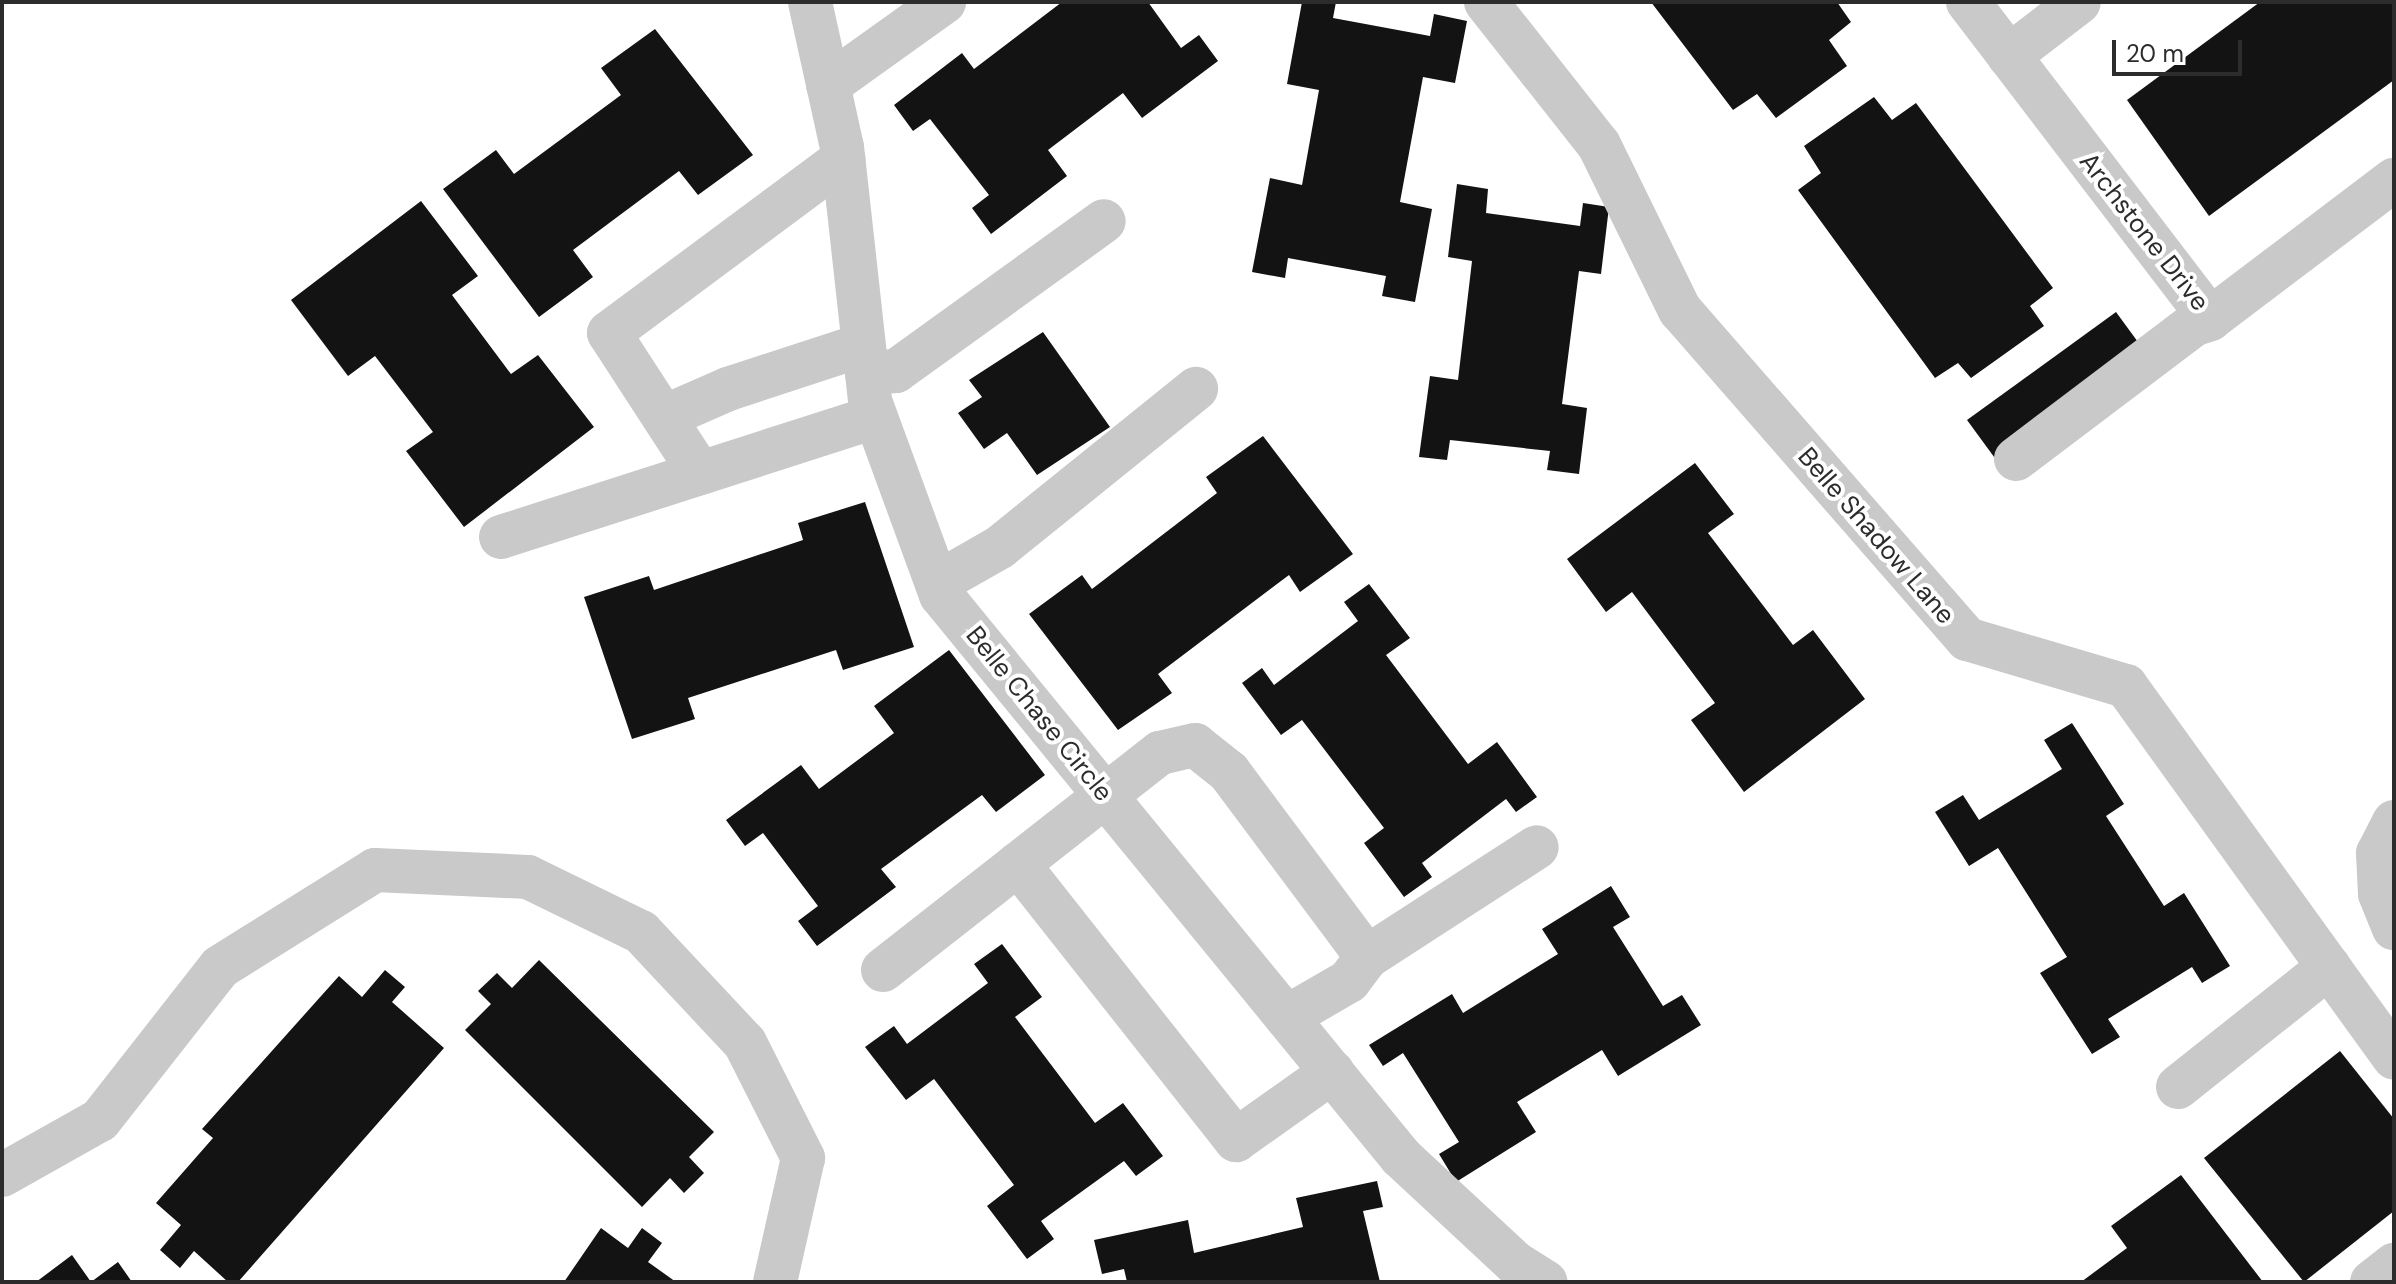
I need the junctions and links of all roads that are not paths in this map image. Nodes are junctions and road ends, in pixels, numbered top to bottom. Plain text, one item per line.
1 (810, 2) edge
2 (944, 2) edge
3 (1486, 2) edge
4 (1968, 2) edge
5 (2079, 2) edge
6 (2009, 56) junction
7 (828, 85) junction
8 (843, 159) junction
9 (2394, 180) edge
10 (1104, 221) dead end
11 (2210, 319) junction
12 (865, 359) junction
13 (1196, 389) dead end
14 (664, 417) junction
15 (875, 417) junction
16 (2016, 459) dead end
17 (700, 473) junction
18 (501, 537) dead end
19 (937, 583) junction
20 (1105, 796) junction
21 (2394, 822) edge
22 (1537, 847) dead end
23 (1018, 864) junction
24 (2394, 928) edge
25 (1367, 957) junction
26 (2329, 967) junction
27 (883, 970) dead end
28 (1287, 1017) junction
29 (2394, 1057) edge
30 (1332, 1072) junction
31 (2178, 1087) dead end
32 (2, 1175) edge
33 (2394, 1265) edge
34 (775, 1282) edge
35 (1546, 1282) edge
36 (2372, 1282) edge

1 - 7 street, Belle Chase Circle
2 - 7 street
3 - 26 street, Belle Shadow Lane
4 - 6 street, Archstone Drive
5 - 6 street
6 - 11 street, Archstone Drive
7 - 8 street, Belle Chase Circle
8 - 12 street, Belle Chase Circle
8 - 14 street
9 - 11 street, Archstone Drive
10 - 12 street
11 - 16 street
12 - 14 street
12 - 15 street, Belle Chase Circle
13 - 19 street
14 - 17 street
15 - 17 street
15 - 19 street, Belle Chase Circle
17 - 18 street
19 - 20 street, Belle Chase Circle
20 - 23 street
20 - 25 street
20 - 28 street, Belle Chase Circle
21 - 24 street
22 - 25 street
23 - 27 street
23 - 30 street
25 - 28 street
26 - 29 street, Belle Shadow Lane
26 - 31 street
28 - 30 street, Belle Chase Circle
30 - 35 street, Belle Chase Circle
32 - 34 street
33 - 36 street

